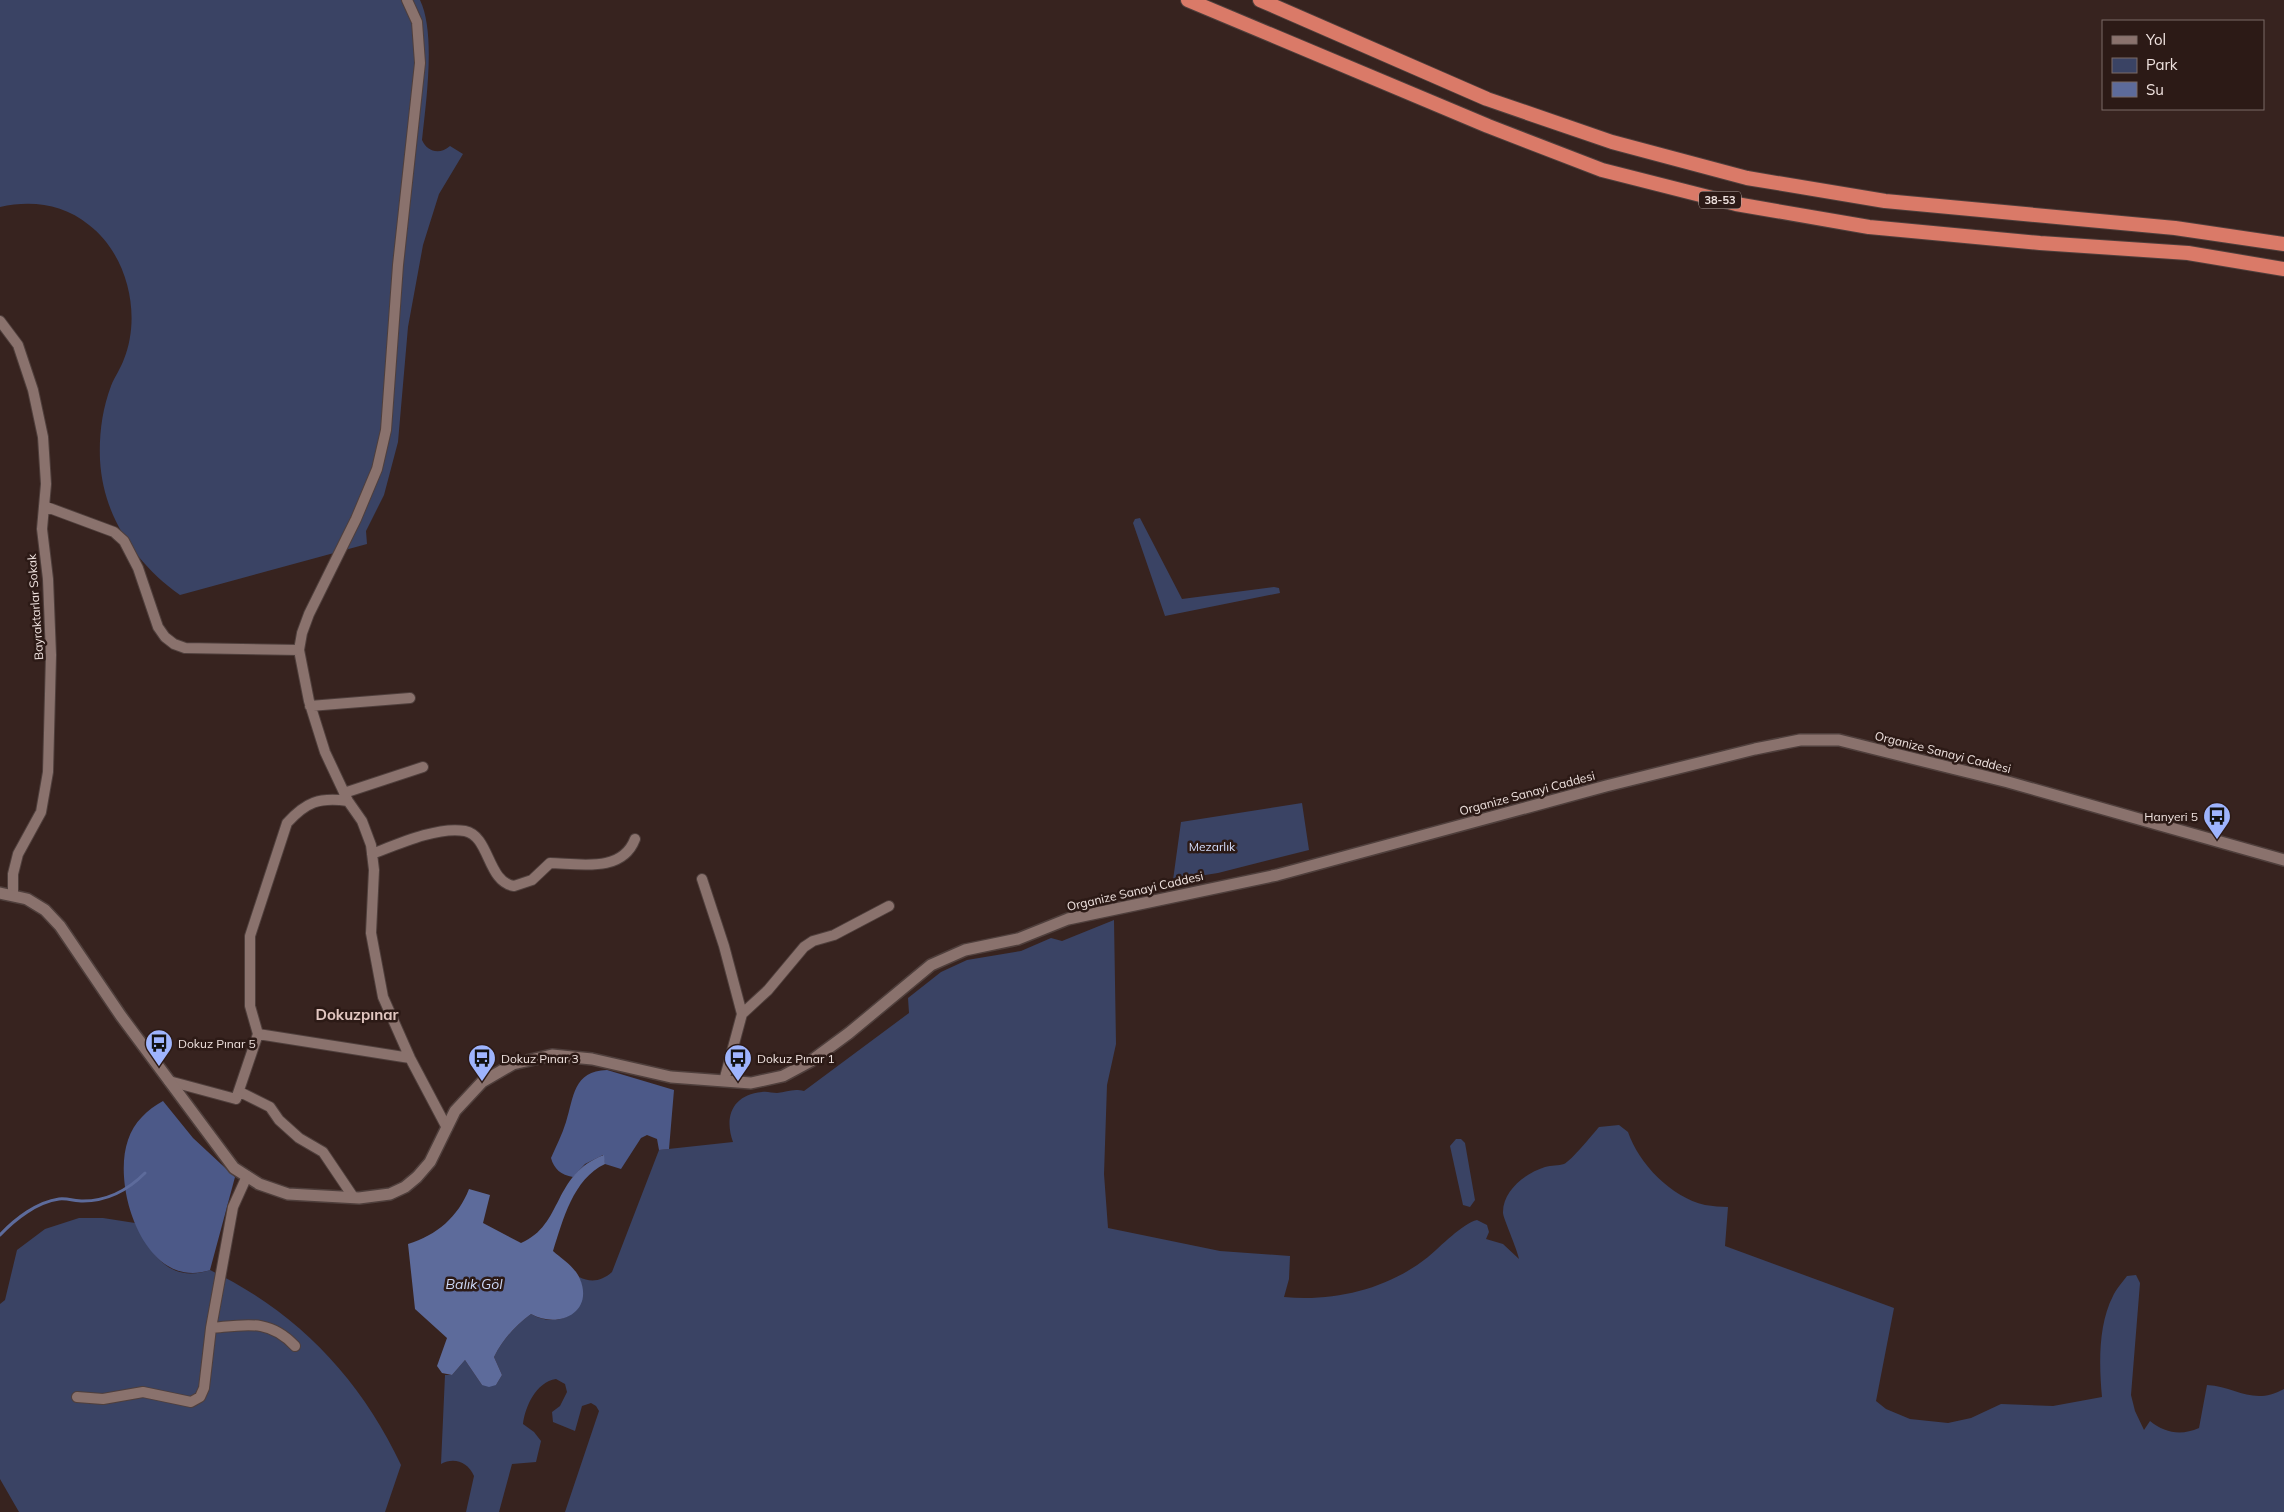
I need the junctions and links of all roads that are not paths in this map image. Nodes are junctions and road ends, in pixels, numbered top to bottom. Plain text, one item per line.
1 (407, 0) edge
2 (1188, 0) edge
3 (1260, 0) edge
4 (2284, 244) edge
5 (2284, 269) edge
6 (0, 321) edge
7 (44, 506) junction
8 (299, 650) junction
9 (410, 698) dead end
10 (310, 706) junction
11 (423, 767) dead end
12 (346, 797) junction
13 (635, 839) dead end
14 (372, 854) junction
15 (2284, 860) edge
16 (702, 879) dead end
17 (0, 893) edge
18 (13, 895) junction
19 (889, 906) dead end
20 (742, 1014) junction
21 (258, 1034) junction
22 (410, 1058) junction
23 (168, 1081) junction
24 (724, 1081) junction
25 (240, 1092) junction
26 (447, 1128) junction
27 (246, 1176) junction
28 (354, 1198) junction
29 (211, 1328) junction
30 (295, 1346) dead end
31 (77, 1397) dead end

1 - 8 street
2 - 5 highway, 38-53
3 - 4 highway, 38-53
6 - 7 street, Bayraktarlar Sokak
7 - 8 street
7 - 18 street, Bayraktarlar Sokak
8 - 10 street
9 - 10 street
10 - 12 street
11 - 12 street
12 - 14 street
12 - 21 street
13 - 14 street
14 - 22 street
15 - 24 street, Organize Sanayi Caddesi
16 - 20 street
17 - 18 street, Organize Sanayi Caddesi
18 - 23 street, Organize Sanayi Caddesi
19 - 20 street
20 - 24 street
21 - 22 street
21 - 25 street
22 - 26 street
23 - 25 street
23 - 27 street, Organize Sanayi Caddesi
24 - 26 street, Organize Sanayi Caddesi
25 - 28 street
26 - 28 street, Organize Sanayi Caddesi
27 - 28 street, Organize Sanayi Caddesi
27 - 29 street
29 - 30 street
29 - 31 street

